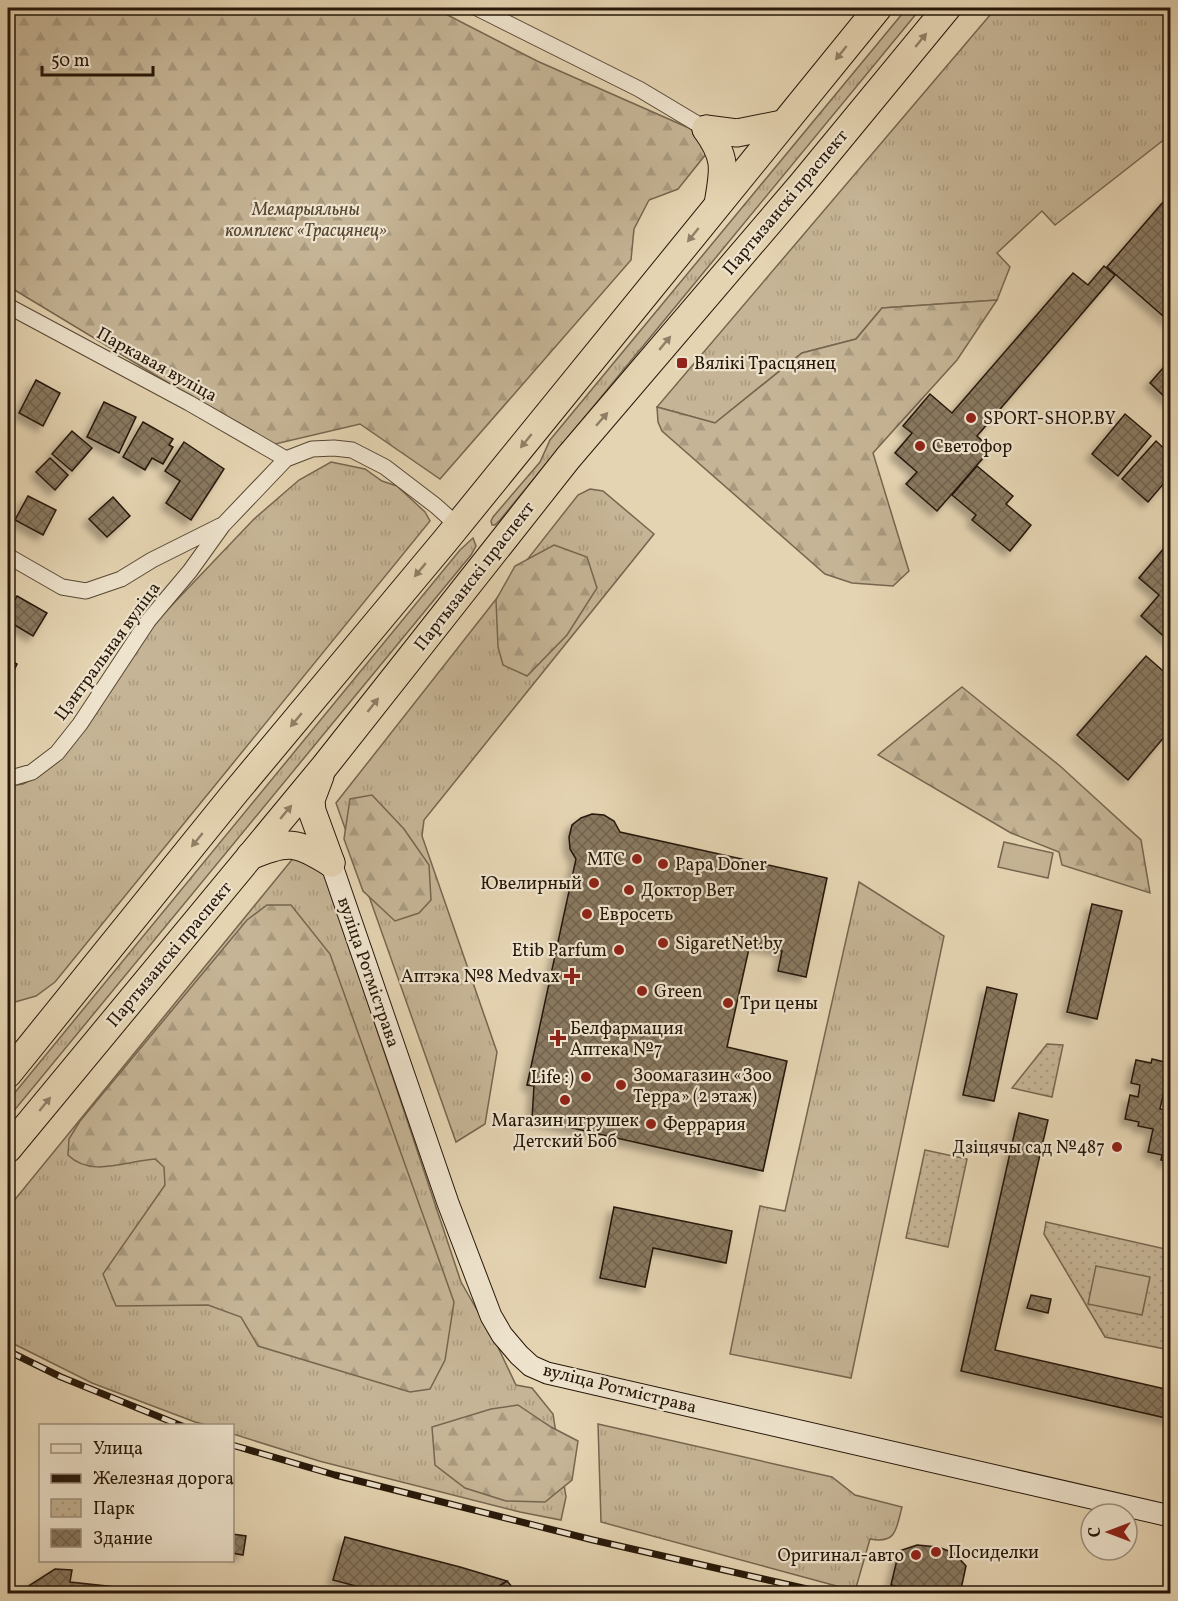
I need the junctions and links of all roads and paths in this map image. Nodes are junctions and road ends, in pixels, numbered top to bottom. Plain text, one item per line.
1 (477, 8) edge
2 (878, 8) edge
3 (947, 8) edge
4 (782, 124) junction
5 (706, 129) junction
6 (718, 204) junction
7 (8, 306) edge
8 (286, 459) junction
9 (459, 523) junction
10 (223, 525) junction
11 (496, 548) junction
12 (8, 556) edge
13 (324, 767) junction
14 (8, 779) edge
15 (249, 856) junction
16 (330, 863) junction
17 (8, 1074) edge
18 (8, 1149) edge
19 (1170, 1516) edge

1 - 5 street
2 -> 4 highway
11 -> 3 highway, Партызанскі праспект
4 - 5 highway
4 - 6 highway
5 - 6 highway
6 -> 9 highway
7 - 8 street, Паркавая вуліца
8 - 9 street
8 - 10 street, Цэнтральная вуліца
9 - 11 highway
9 -> 17 highway
10 - 12 street, Цэнтральная вуліца
10 - 14 street, Цэнтральная вуліца
13 -> 11 highway, Партызанскі праспект
15 -> 13 highway, Партызанскі праспект
13 - 16 highway
15 - 16 highway
18 -> 15 highway, Партызанскі праспект
16 - 19 street, вуліца Ротмістрава

